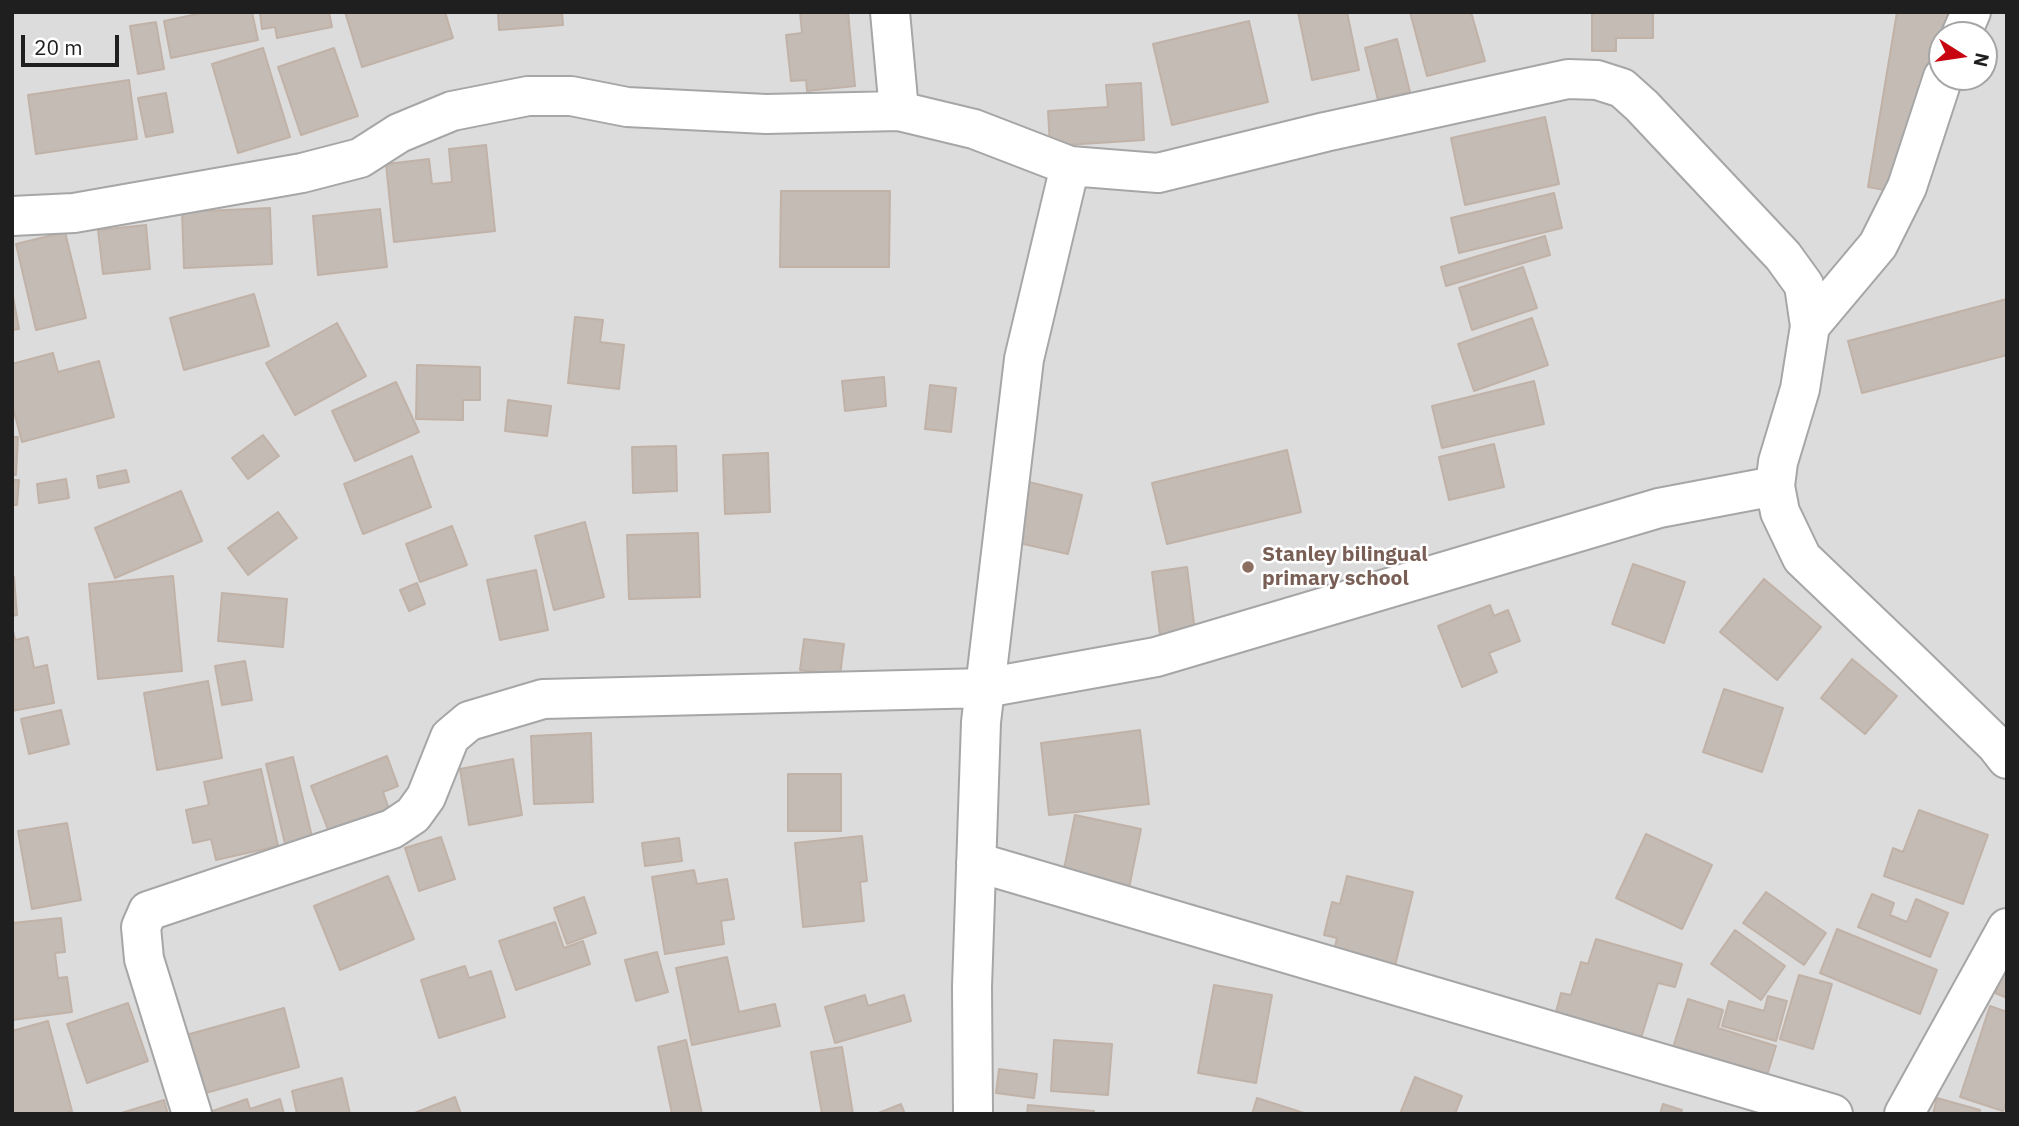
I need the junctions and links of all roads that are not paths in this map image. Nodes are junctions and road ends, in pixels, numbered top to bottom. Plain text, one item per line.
1 (890, 12) edge
2 (1938, 91) edge
3 (899, 111) junction
4 (1070, 166) junction
5 (12, 216) edge
6 (1810, 326) junction
7 (1775, 486) junction
8 (985, 688) junction
9 (2007, 759) edge
10 (976, 862) junction
11 (2007, 928) edge
12 (192, 1114) edge
13 (973, 1114) edge
14 (1833, 1114) edge
15 (1904, 1114) edge

1 - 3 street
2 - 6 street
3 - 4 street
3 - 5 street
4 - 6 street
4 - 8 street
6 - 7 street
7 - 8 street
7 - 9 street
8 - 10 street
8 - 12 street
10 - 13 street
10 - 14 street
11 - 15 street

